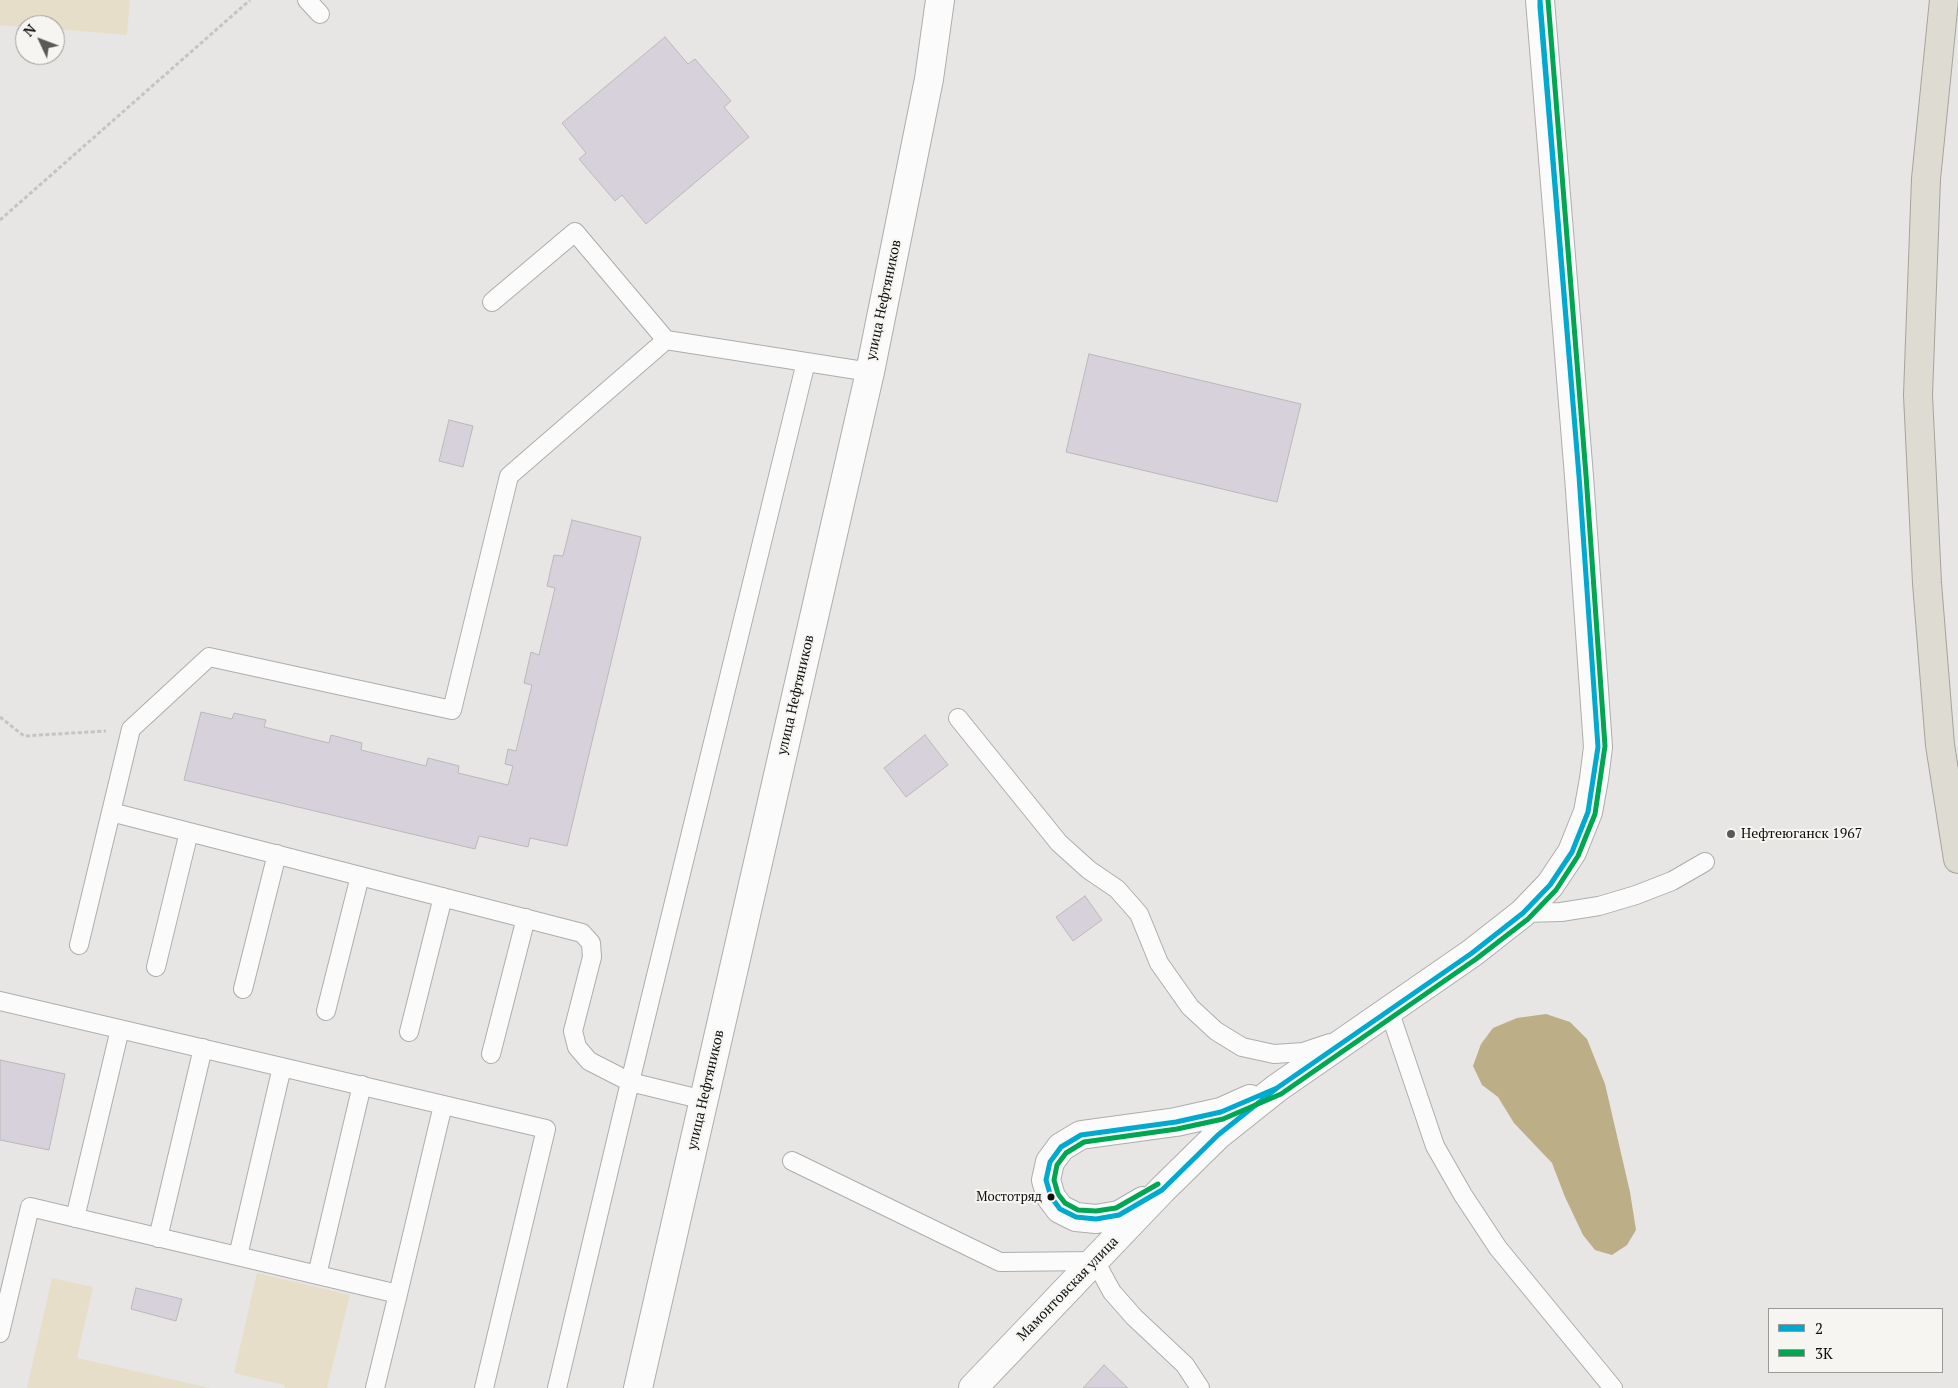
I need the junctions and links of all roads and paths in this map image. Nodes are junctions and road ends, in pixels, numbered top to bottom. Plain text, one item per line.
1 (250, 0) edge
2 (307, 0) edge
3 (940, 0) edge
4 (1540, 0) edge
5 (1944, 0) edge
6 (320, 14) dead end
7 (0, 220) edge
8 (492, 302) dead end
9 (666, 340) junction
10 (806, 362) junction
11 (870, 372) junction
12 (0, 717) edge
13 (958, 718) dead end
14 (131, 729) junction
15 (111, 812) junction
16 (189, 832) junction
17 (277, 854) junction
18 (1958, 860) edge
19 (1705, 862) dead end
20 (360, 876) junction
21 (443, 897) junction
22 (1523, 913) junction
23 (526, 918) junction
24 (79, 945) dead end
25 (156, 967) dead end
26 (243, 989) dead end
27 (0, 1000) edge
28 (1389, 1010) junction
29 (326, 1011) dead end
30 (120, 1029) junction
31 (409, 1032) dead end
32 (1347, 1038) junction
33 (203, 1048) junction
34 (492, 1054) dead end
35 (282, 1067) junction
36 (630, 1082) junction
37 (362, 1086) junction
38 (1277, 1088) junction
39 (704, 1100) junction
40 (443, 1105) junction
41 (792, 1161) dead end
42 (1162, 1190) junction
43 (75, 1218) junction
44 (158, 1238) junction
45 (238, 1256) junction
46 (1095, 1261) junction
47 (318, 1275) junction
48 (398, 1294) junction
49 (0, 1333) edge
50 (375, 1388) edge
51 (484, 1388) edge
52 (557, 1388) edge
53 (638, 1388) edge
54 (973, 1388) edge
55 (1200, 1388) edge
56 (1613, 1388) edge

1 - 7 path
2 - 6 lane
3 - 11 street, улица Нефтяников
4 - 22 street, Мамонтовская улица
5 - 18 highway
8 - 9 lane
9 - 10 lane
9 - 14 lane
10 - 11 lane
10 - 36 lane
11 - 39 street, улица Нефтяников
12 - 14 path
13 - 32 lane
14 - 15 lane
15 - 16 lane
15 - 24 lane
16 - 17 lane
16 - 25 lane
17 - 20 lane
17 - 26 lane
19 - 22 lane
20 - 21 lane
20 - 29 lane
21 - 23 lane
21 - 31 lane
22 - 28 street, Мамонтовская улица
23 - 34 lane
23 - 36 lane
27 - 30 lane
28 - 32 street, Мамонтовская улица
28 - 56 lane
30 - 33 lane
30 - 43 lane
32 - 38 street, Мамонтовская улица
33 - 35 lane
33 - 44 lane
35 - 37 lane
35 - 45 lane
36 - 39 lane
36 - 52 lane
37 - 40 lane
37 - 47 lane
38 - 42 street, Мамонтовская улица
38 - 42 street, Мамонтовская улица
39 - 53 street, улица Нефтяников
40 - 48 lane
40 - 51 lane
41 - 46 lane
42 - 46 street, Мамонтовская улица
43 - 44 lane
43 - 49 lane
44 - 45 lane
45 - 47 lane
46 - 54 street, Мамонтовская улица
46 - 55 lane
47 - 48 lane
48 - 50 lane

